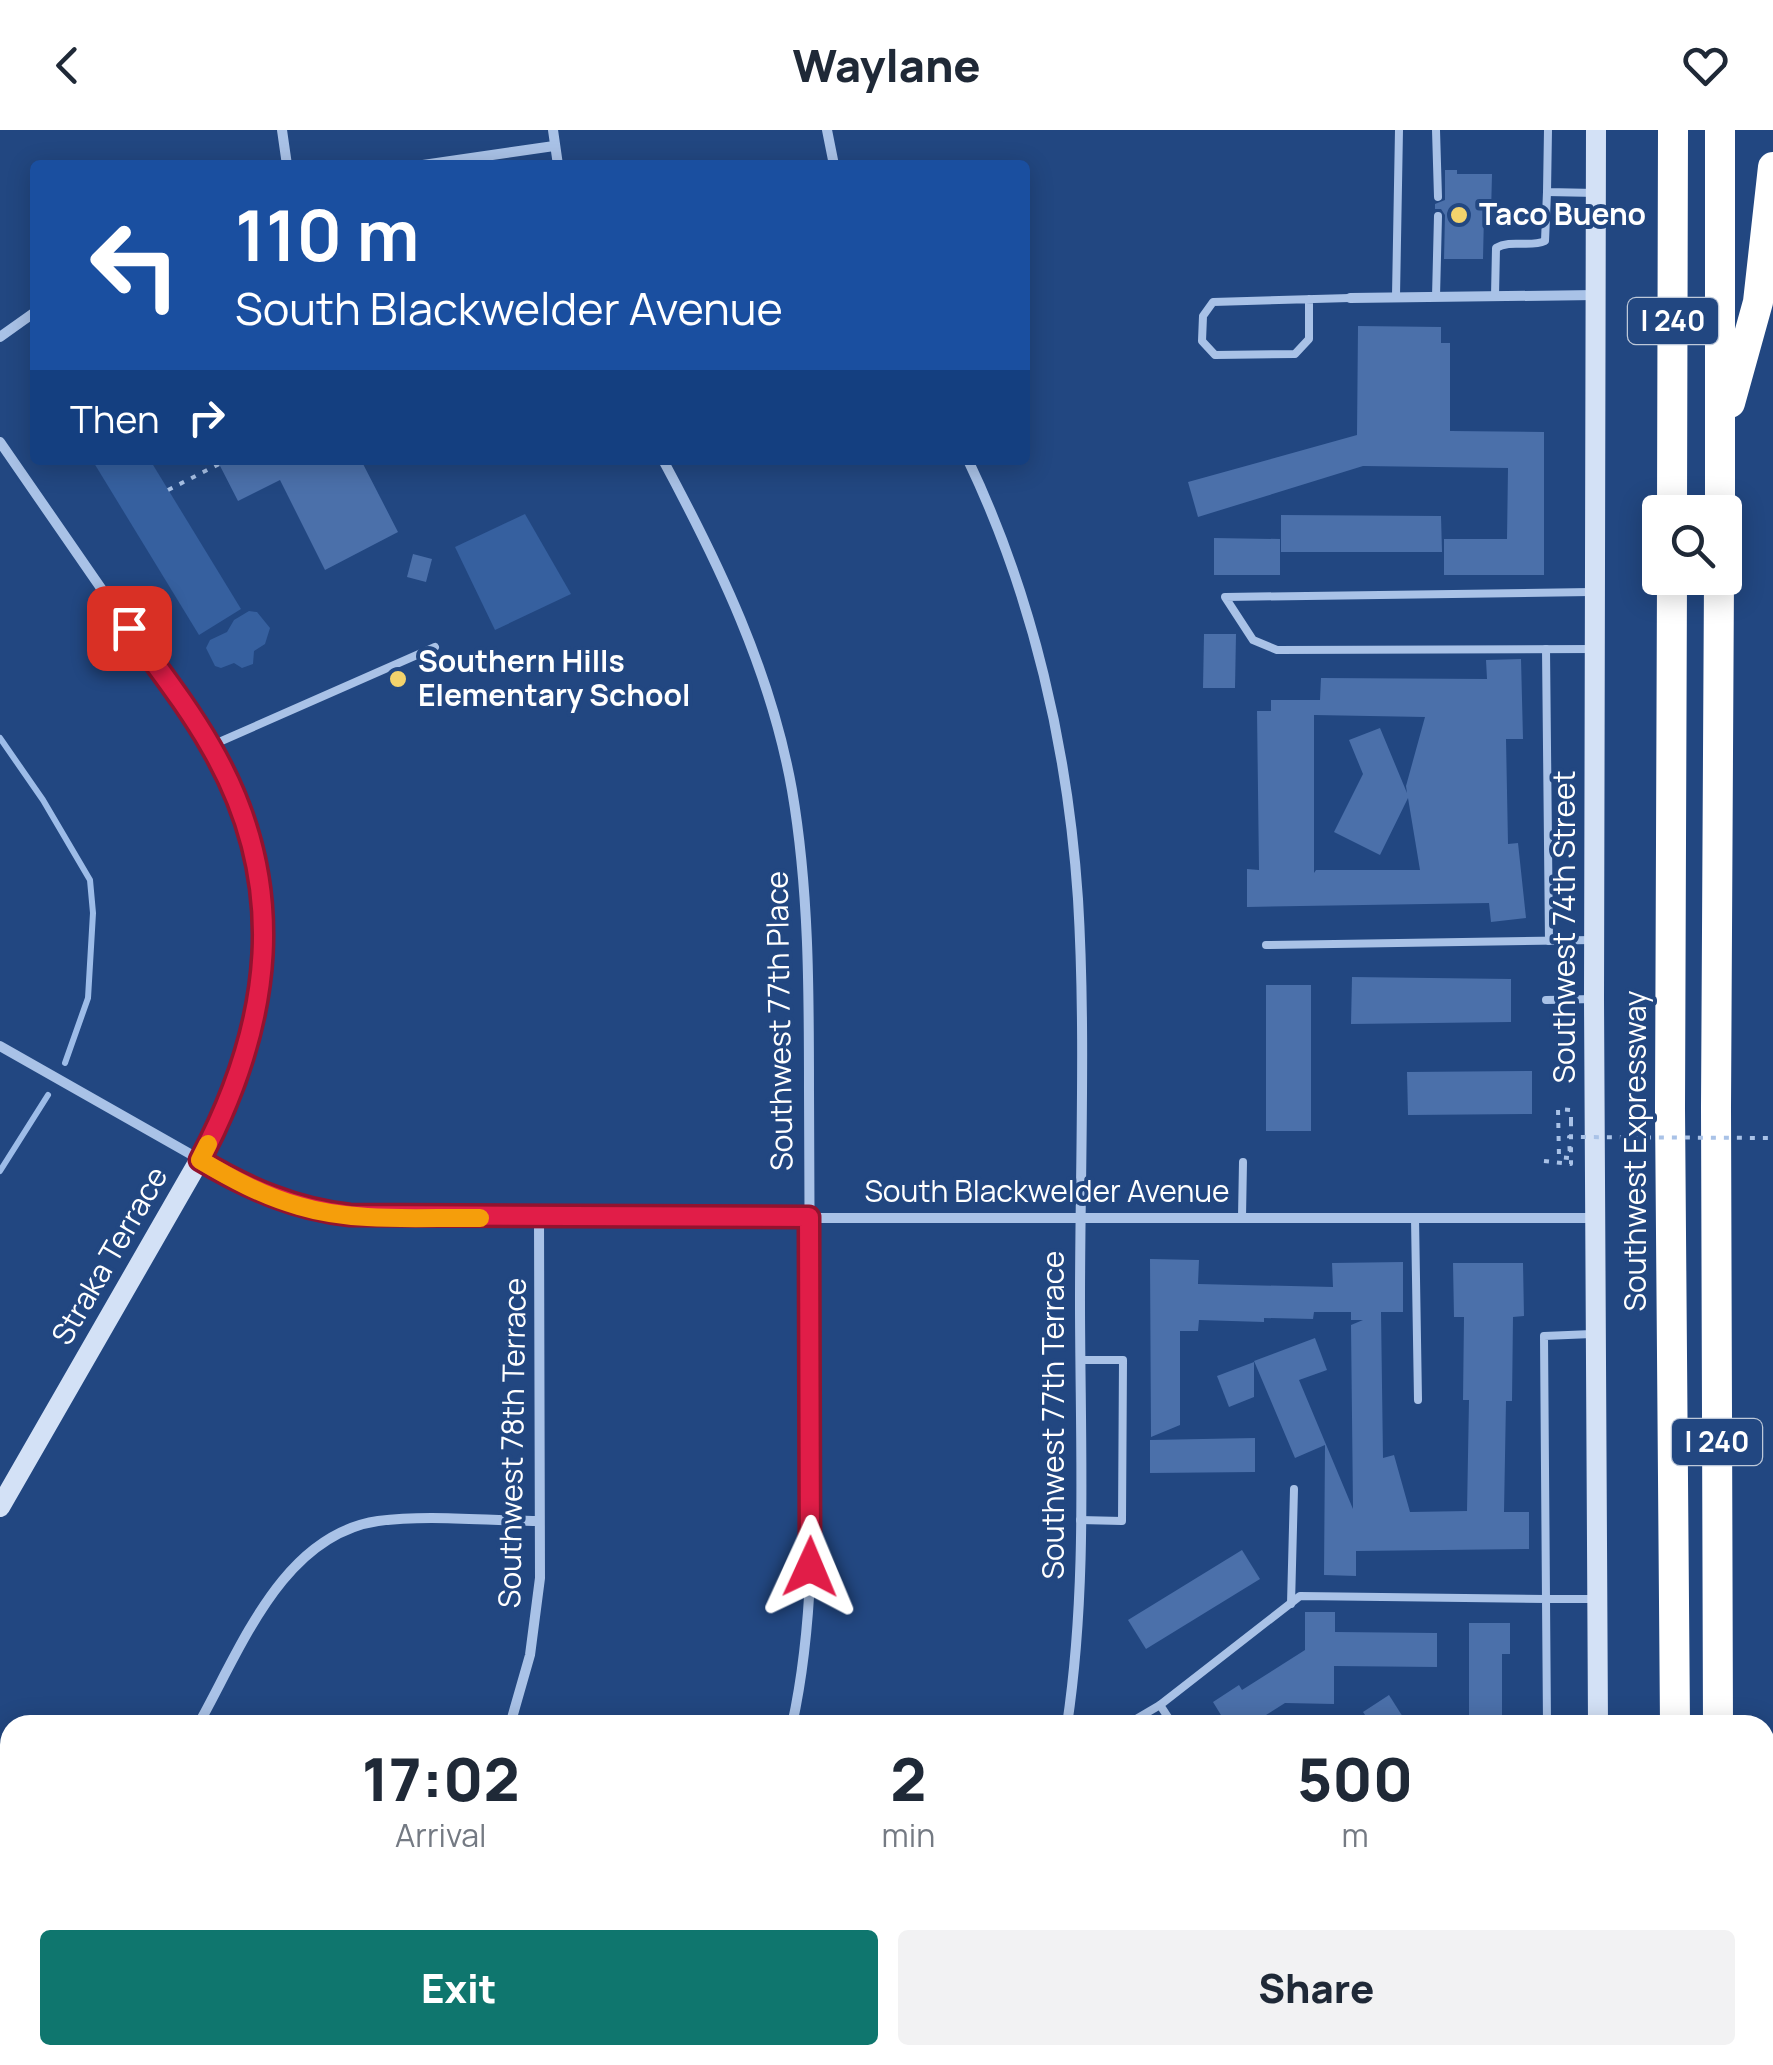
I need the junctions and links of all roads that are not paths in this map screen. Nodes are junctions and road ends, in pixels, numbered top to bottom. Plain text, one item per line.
1 (282, 130) edge
2 (553, 130) edge
3 (827, 130) edge
4 (1400, 130) edge
5 (1436, 130) edge
6 (1548, 130) edge
7 (1596, 130) edge
8 (1674, 130) edge
9 (1720, 130) edge
10 (554, 146) junction
11 (286, 160) edge
12 (480, 160) edge
13 (557, 160) edge
14 (833, 160) edge
15 (1773, 167) edge
16 (1547, 192) junction
17 (1596, 193) junction
18 (1438, 197) dead end
19 (1438, 216) dead end
20 (1396, 296) junction
21 (1495, 296) junction
22 (1597, 296) junction
23 (1436, 297) junction
24 (1350, 298) joint
25 (1309, 299) junction
26 (30, 315) edge
27 (0, 336) edge
28 (1720, 440) junction
29 (0, 442) edge
30 (666, 465) edge
31 (970, 465) edge
32 (1672, 495) edge
33 (1720, 495) edge
34 (1596, 592) junction
35 (1672, 595) edge
36 (1719, 595) edge
37 (435, 648) dead end
38 (1546, 649) junction
39 (1596, 649) junction
40 (210, 746) junction
41 (1594, 940) junction
42 (1549, 941) junction
43 (1266, 945) dead end
44 (1594, 999) junction
45 (1546, 1000) dead end
46 (0, 1046) edge
47 (200, 1160) junction
48 (1243, 1162) dead end
49 (809, 1217) junction
50 (1080, 1217) junction
51 (1242, 1217) junction
52 (540, 1218) junction
53 (1415, 1218) junction
54 (1596, 1218) junction
55 (1597, 1334) junction
56 (1080, 1360) junction
57 (1418, 1400) dead end
58 (1294, 1489) dead end
59 (0, 1508) edge
60 (1080, 1520) junction
61 (539, 1521) junction
62 (1546, 1598) junction
63 (1597, 1598) junction
64 (1291, 1604) junction
65 (1160, 1705) junction
66 (204, 1715) edge
67 (513, 1715) edge
68 (794, 1715) edge
69 (1068, 1715) edge
70 (1143, 1715) edge
71 (1166, 1715) edge
72 (1547, 1715) edge
73 (1598, 1715) edge
74 (1675, 1715) edge
75 (1718, 1715) edge

1 - 11 street
2 - 10 street
3 - 14 street
4 - 20 lane
5 - 18 lane
6 - 16 lane
7 - 17 main road, Southwest 74th Street
8 - 32 highway, I 240
9 - 28 highway, I 240
10 - 12 street
10 - 13 street
15 - 28 highway
16 - 17 lane
16 - 21 lane
17 - 22 main road, Southwest 74th Street
19 - 23 lane
20 - 23 street
20 - 24 street
21 - 22 street
21 - 23 street
22 - 34 main road, Southwest 74th Street
24 - 25 lane
25 - 25 lane
26 - 27 street
28 - 33 highway, I 240
29 - 40 street, Straka Terrace
30 - 49 street, Southwest 77th Place
31 - 50 street, Southwest 77th Terrace
34 - 38 lane
34 - 39 main road, Southwest 74th Street
35 - 74 highway, Southwest Expressway / I 240
36 - 75 highway, I 240
37 - 40 lane
38 - 39 lane
38 - 42 lane
39 - 41 main road, Southwest 74th Street
40 - 47 street, Straka Terrace
41 - 42 lane
41 - 44 main road, Southwest 74th Street
42 - 43 lane
44 - 45 lane
44 - 54 main road, Southwest 74th Street
46 - 47 street, South Blackwelder Avenue
47 - 52 street, South Blackwelder Avenue
47 - 59 main road, Straka Terrace
48 - 51 lane
49 - 50 street, South Blackwelder Avenue
49 - 52 street, South Blackwelder Avenue
49 - 68 street, Southwest 77th Place
50 - 51 street, South Blackwelder Avenue
50 - 56 street, Southwest 77th Terrace
51 - 53 street, South Blackwelder Avenue
52 - 61 street, Southwest 78th Terrace
53 - 54 street, South Blackwelder Avenue
53 - 57 lane
54 - 55 main road, Southwest 74th Street
55 - 62 lane
55 - 63 main road, Southwest 74th Street
56 - 60 street, Southwest 77th Terrace
56 - 60 lane
58 - 64 lane
60 - 69 street, Southwest 77th Terrace
61 - 66 street
61 - 67 street, Southwest 78th Terrace
62 - 63 lane
62 - 64 lane
62 - 72 lane
63 - 73 main road, Southwest 74th Street
64 - 65 lane
65 - 70 lane
65 - 71 lane

